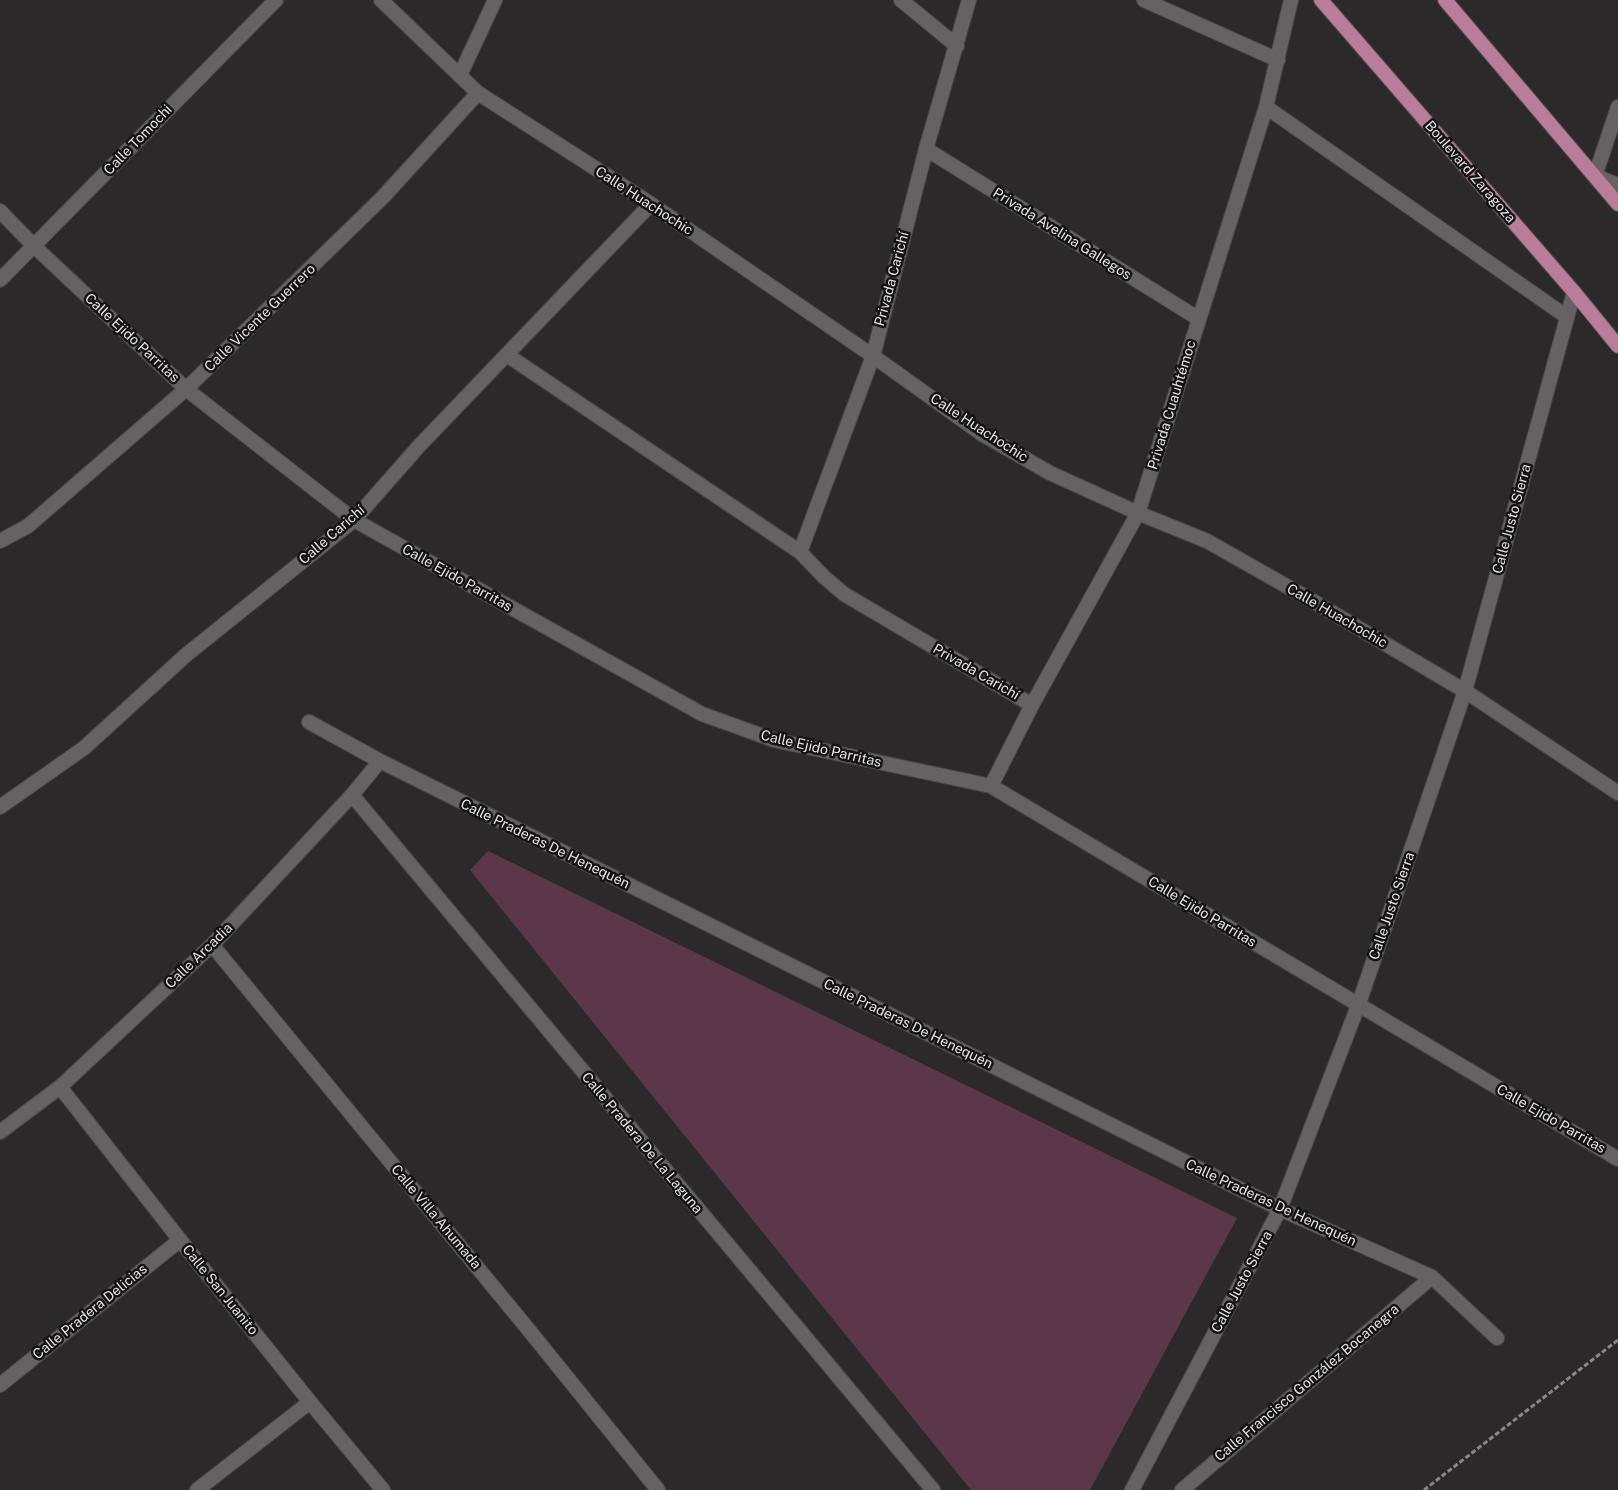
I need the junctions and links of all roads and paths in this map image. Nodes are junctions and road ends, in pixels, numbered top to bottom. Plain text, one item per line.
1 (276, 0) edge
2 (381, 0) edge
3 (495, 0) edge
4 (901, 0) edge
5 (969, 0) edge
6 (1144, 0) edge
7 (1291, 0) edge
8 (1321, 0) edge
9 (1445, 0) edge
10 (957, 46) junction
11 (1278, 60) junction
12 (460, 75) junction
13 (478, 93) junction
14 (1266, 107) junction
15 (1618, 107) edge
16 (926, 149) junction
17 (1595, 176) junction
18 (1618, 185) edge
19 (651, 204) junction
20 (1618, 204) edge
21 (0, 212) edge
22 (34, 246) junction
23 (0, 280) edge
24 (1574, 292) junction
25 (1567, 317) junction
26 (1199, 319) junction
27 (1618, 346) edge
28 (507, 355) junction
29 (872, 356) junction
30 (186, 390) junction
31 (1138, 513) junction
32 (354, 520) junction
33 (0, 541) edge
34 (800, 552) junction
35 (1465, 691) junction
36 (1032, 704) junction
37 (309, 722) dead end
38 (380, 761) junction
39 (991, 786) junction
40 (1618, 793) edge
41 (352, 795) junction
42 (0, 807) edge
43 (212, 945) junction
44 (1358, 1006) junction
45 (60, 1087) junction
46 (0, 1132) edge
47 (1618, 1158) edge
48 (1280, 1209) junction
49 (180, 1240) junction
50 (1432, 1277) junction
51 (1497, 1338) dead end
52 (1618, 1340) edge
53 (0, 1385) edge
54 (310, 1402) junction
55 (197, 1490) edge
56 (383, 1490) edge
57 (658, 1490) edge
58 (934, 1490) edge
59 (1132, 1490) edge
60 (1182, 1490) edge
61 (1424, 1490) edge

1 - 22 street, Calle Tomochi
2 - 12 street, Calle Huachochic
3 - 12 street
4 - 10 street
5 - 10 street, Privada Carichí
6 - 11 street
7 - 11 street, Privada Cuauhtémoc
8 - 24 main road, Boulevard Zaragoza
9 - 17 main road
10 - 16 street, Privada Carichí
11 - 14 street, Privada Cuauhtémoc
12 - 13 street, Calle Huachochic
13 - 19 street, Calle Huachochic
13 - 30 street, Calle Vicente Guerrero
14 - 25 street
14 - 26 street, Privada Cuauhtémoc
15 - 17 street
16 - 26 street, Privada Avelina Gallegos
16 - 29 street, Privada Carichí
17 - 18 street
17 - 20 main road
19 - 28 street, Calle Carichí
19 - 29 street, Calle Huachochic
21 - 22 street, Calle Ejido Parritas
22 - 23 street, Calle Tomochi
22 - 30 street, Calle Ejido Parritas
24 - 25 street, Calle Justo Sierra
24 - 27 main road, Boulevard Zaragoza
25 - 35 street, Calle Justo Sierra
26 - 31 street, Privada Cuauhtémoc
28 - 32 street, Calle Carichí
28 - 34 street, Privada Carichí
29 - 31 street, Calle Huachochic
29 - 34 street, Privada Carichí
30 - 32 street, Calle Ejido Parritas
30 - 33 street, Calle Vicente Guerrero
31 - 35 street, Calle Huachochic
31 - 36 street, Privada Cuauhtémoc
32 - 39 street, Calle Ejido Parritas
32 - 42 street, Calle Carichí
34 - 36 street, Privada Carichí
35 - 40 street, Calle Huachochic
35 - 44 street, Calle Justo Sierra
36 - 39 street, Privada Cuauhtémoc
37 - 38 street, Calle Praderas De Henequén
38 - 41 street, Calle Arcadia
38 - 48 street, Calle Praderas De Henequén
39 - 44 street, Calle Ejido Parritas
41 - 43 street, Calle Arcadia
41 - 58 street, Calle Pradera De La Laguna
43 - 45 street, Calle Arcadia
43 - 57 street, Calle Villa Ahumada
44 - 47 street, Calle Ejido Parritas
44 - 48 street, Calle Justo Sierra
45 - 46 street, Calle Arcadia
45 - 49 street, Calle San Juanito
48 - 50 street, Calle Praderas De Henequén
48 - 59 street, Calle Justo Sierra
49 - 53 street, Calle Pradera Delicias
49 - 54 street, Calle San Juanito
50 - 51 street, Calle Praderas De Henequén
50 - 60 street, Calle Francisco González Bocanegra
52 - 61 path
54 - 55 street
54 - 56 street, Calle San Juanito

